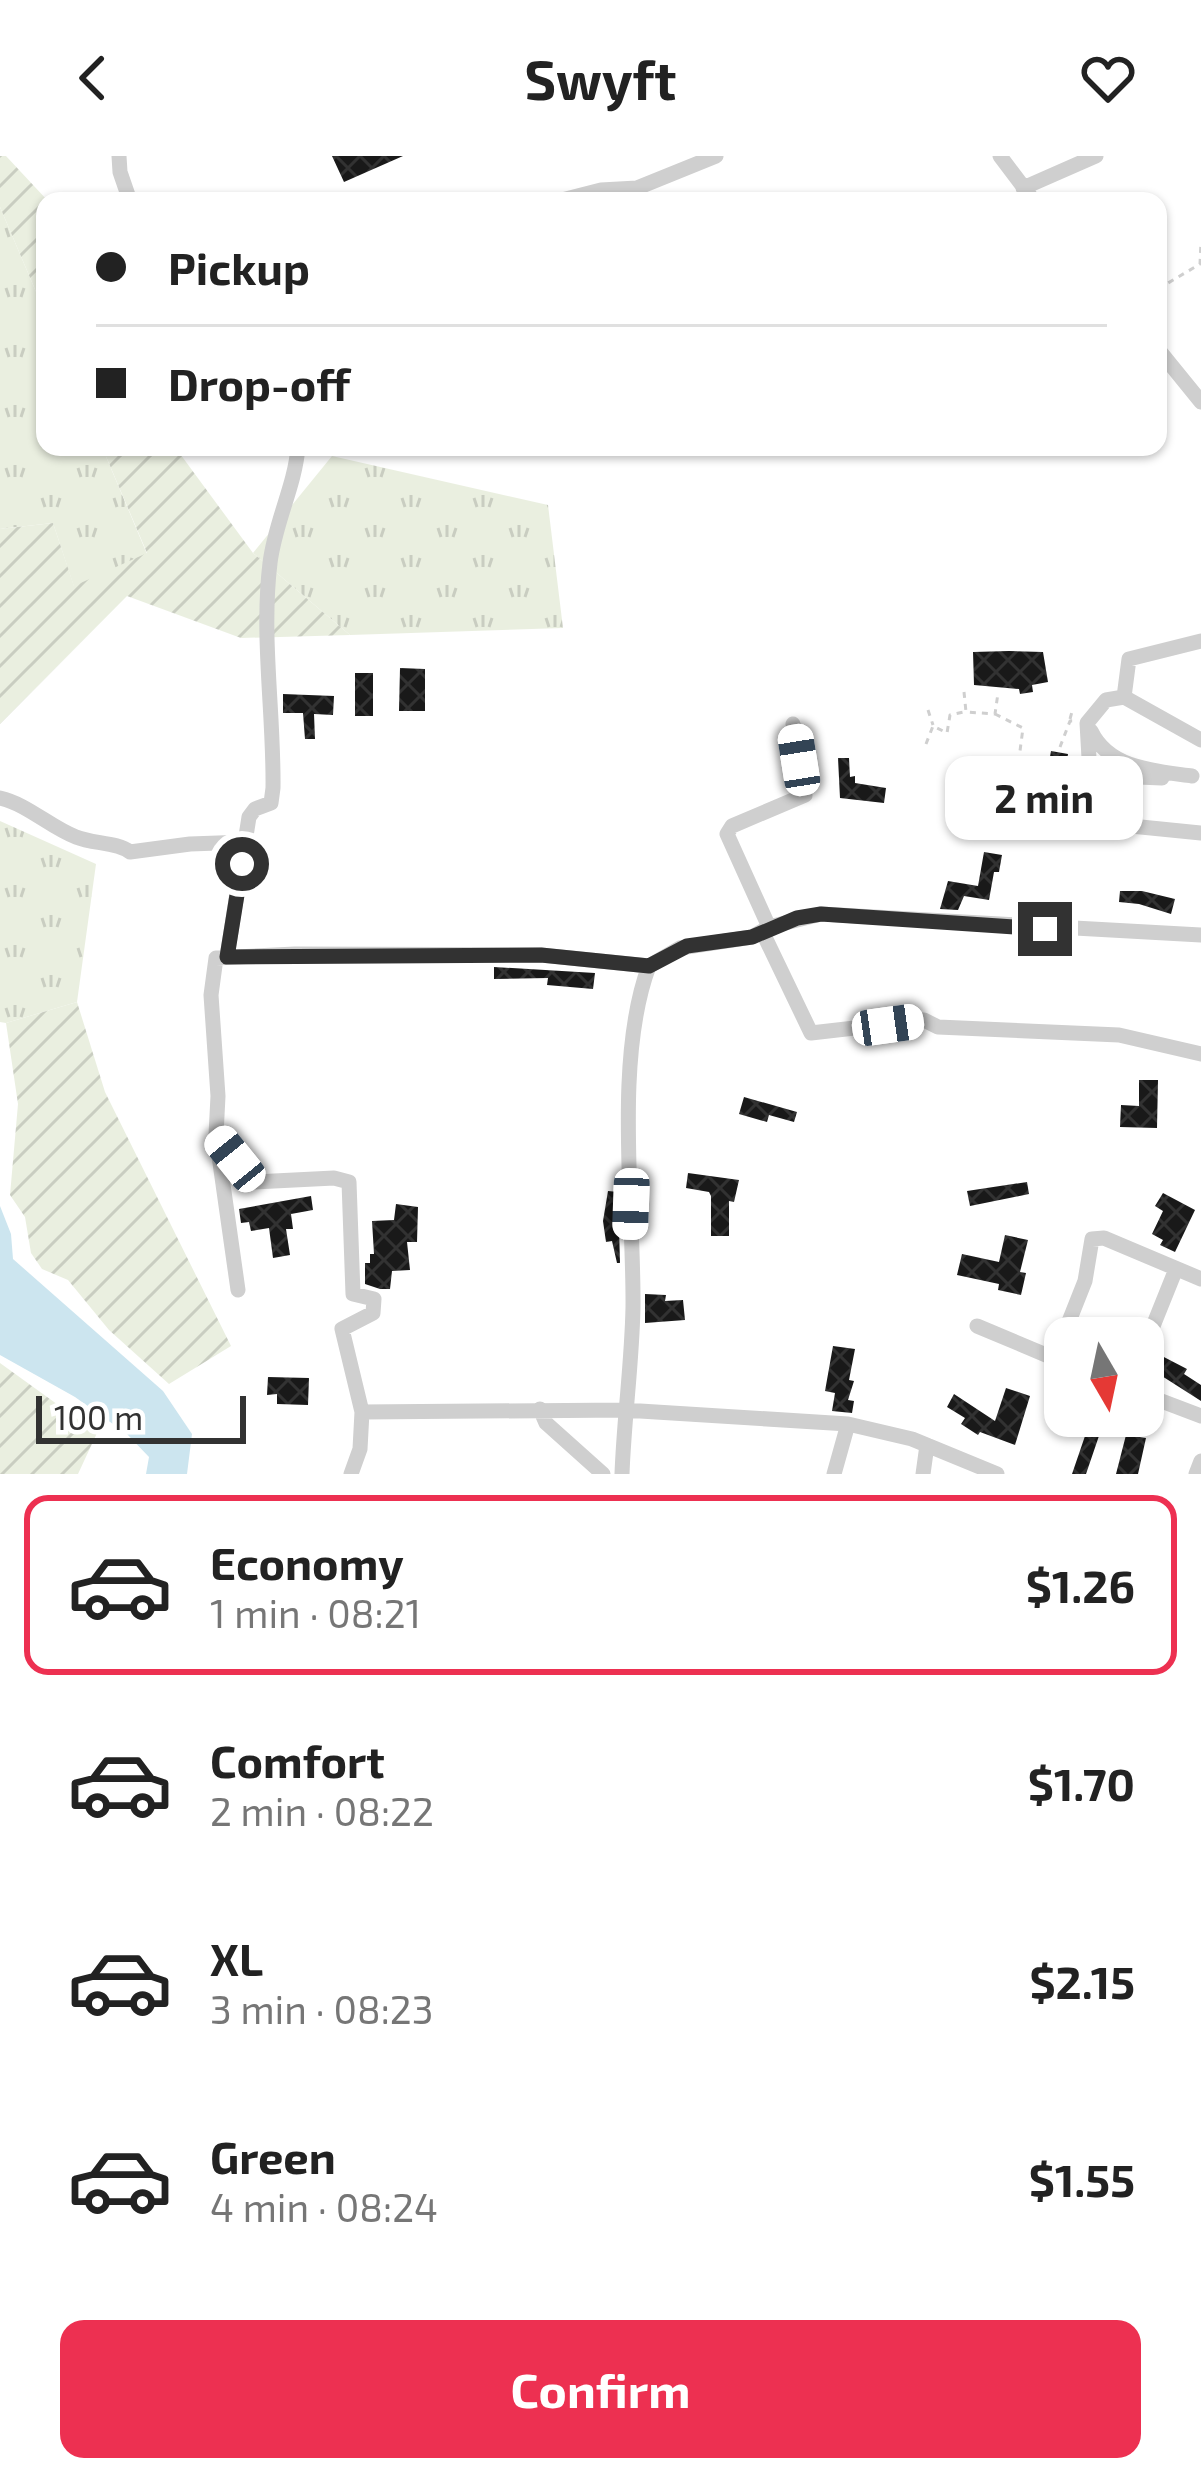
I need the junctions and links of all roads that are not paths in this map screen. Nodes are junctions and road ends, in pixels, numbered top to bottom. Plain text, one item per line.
1 (119, 156) edge
2 (716, 156) edge
3 (1000, 156) edge
4 (1096, 156) edge
5 (127, 192) edge
6 (593, 192) edge
7 (1027, 192) edge
8 (1034, 192) edge
9 (1167, 360) edge
10 (1201, 402) edge
11 (295, 456) edge
12 (1201, 641) edge
13 (1124, 697) junction
14 (1079, 722) junction
15 (793, 724) dead end
16 (1201, 740) edge
17 (1090, 775) junction
18 (1197, 776) edge
19 (0, 798) edge
20 (1201, 833) edge
21 (246, 842) junction
22 (766, 929) junction
23 (1201, 935) edge
24 (227, 957) junction
25 (649, 966) junction
26 (1201, 1054) edge
27 (216, 1135) junction
28 (222, 1178) junction
29 (254, 1182) junction
30 (1177, 1269) junction
31 (1201, 1279) edge
32 (238, 1290) dead end
33 (1070, 1317) edge
34 (1157, 1317) edge
35 (977, 1326) dead end
36 (1044, 1354) edge
37 (1164, 1402) edge
38 (540, 1409) junction
39 (624, 1410) junction
40 (362, 1412) junction
41 (1201, 1416) edge
42 (848, 1424) junction
43 (927, 1445) junction
44 (1201, 1461) edge
45 (351, 1474) edge
46 (603, 1474) edge
47 (622, 1474) edge
48 (834, 1474) edge
49 (923, 1474) edge
50 (997, 1474) edge
51 (1196, 1474) edge

1 - 5 street
2 - 6 street
3 - 7 street
4 - 8 street
9 - 10 street
11 - 21 street
12 - 13 street
13 - 14 street
13 - 16 street
14 - 17 street
14 - 18 street
15 - 22 street
17 - 18 street
17 - 20 street
19 - 21 street
21 - 24 street
22 - 23 street
22 - 25 street
22 - 26 street
24 - 25 street
24 - 27 street
25 - 39 street
27 - 28 street
27 - 29 street
28 - 29 street
28 - 32 street
29 - 40 street
30 - 31 street
30 - 33 street
30 - 34 street
35 - 36 street
37 - 41 street
38 - 39 street
38 - 40 street
38 - 46 street
39 - 42 street
39 - 47 street
40 - 45 street
42 - 43 street
42 - 48 street
43 - 49 street
43 - 50 street
44 - 51 street

